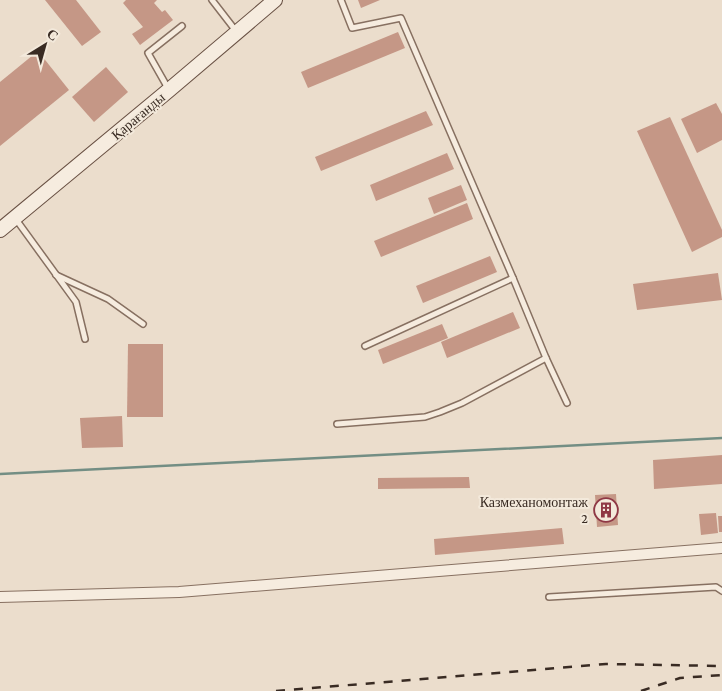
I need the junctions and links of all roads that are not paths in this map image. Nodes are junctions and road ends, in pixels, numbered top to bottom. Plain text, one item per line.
1 (212, 0) edge
2 (275, 0) edge
3 (341, 0) edge
4 (182, 26) dead end
5 (236, 32) junction
6 (169, 90) junction
7 (15, 218) junction
8 (0, 230) edge
9 (56, 275) junction
10 (513, 278) junction
11 (143, 324) dead end
12 (85, 339) dead end
13 (365, 346) dead end
14 (546, 358) junction
15 (567, 403) dead end
16 (337, 424) dead end
17 (722, 548) edge
18 (722, 591) edge
19 (0, 597) edge
20 (549, 597) dead end

1 - 5 lane
2 - 5 main road, Қарағанды
3 - 10 lane
4 - 6 lane
5 - 6 main road, Қарағанды
6 - 7 main road, Қарағанды
7 - 8 main road, Қарағанды
7 - 9 lane
9 - 11 lane
9 - 12 lane
10 - 13 lane
10 - 14 lane
14 - 15 lane
14 - 16 lane
17 - 19 street
18 - 20 lane

